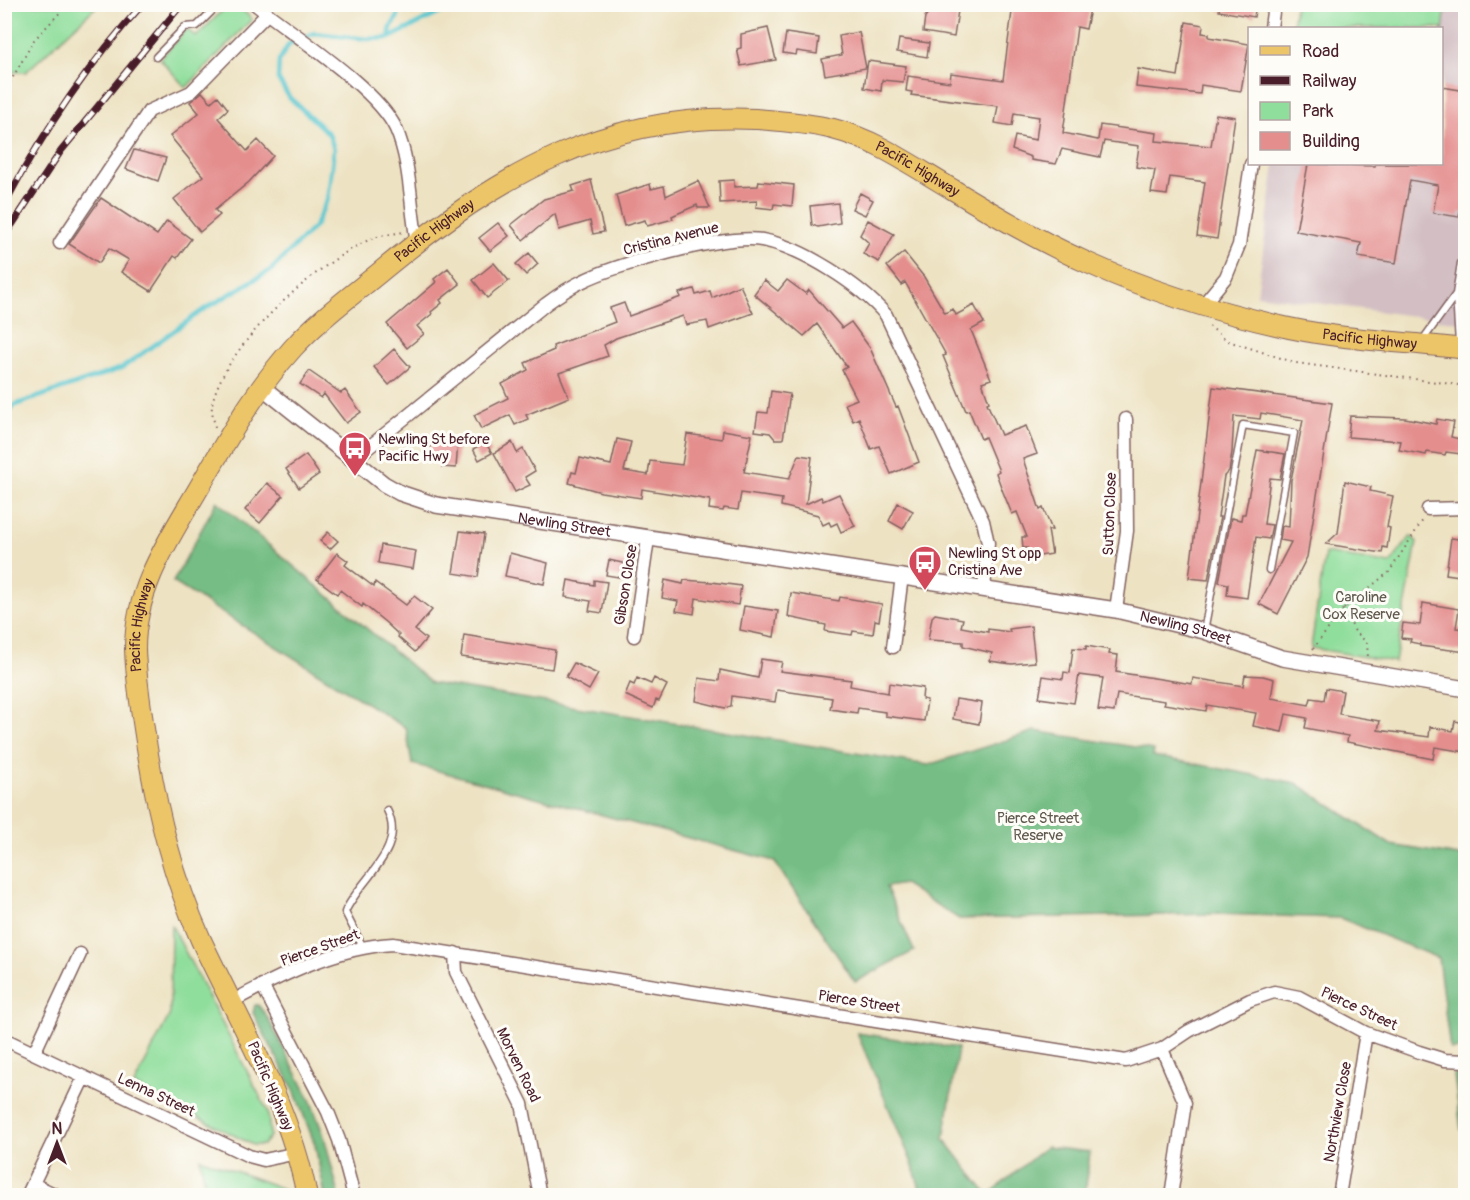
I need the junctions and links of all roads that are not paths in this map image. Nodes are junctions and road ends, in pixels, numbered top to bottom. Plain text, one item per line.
1 (219, 4) edge
2 (255, 4) edge
3 (1274, 4) edge
4 (267, 14) junction
5 (1271, 27) edge
6 (156, 57) dead end
7 (1251, 165) edge
8 (416, 236) junction
9 (60, 243) dead end
10 (1466, 260) edge
11 (1456, 294) junction
12 (1202, 306) junction
13 (1420, 344) junction
14 (1462, 349) edge
15 (262, 387) junction
16 (1126, 419) dead end
17 (353, 460) junction
18 (1462, 508) edge
19 (1428, 509) dead end
20 (648, 538) junction
21 (1269, 570) dead end
22 (902, 576) junction
23 (984, 589) junction
24 (1116, 609) junction
25 (1204, 631) junction
26 (634, 636) dead end
27 (893, 647) dead end
28 (1466, 689) edge
29 (387, 810) dead end
30 (363, 947) junction
31 (454, 953) junction
32 (80, 954) dead end
33 (262, 985) junction
34 (231, 1002) junction
35 (1366, 1033) junction
36 (4, 1039) edge
37 (1162, 1049) junction
38 (34, 1053) junction
39 (1466, 1061) edge
40 (84, 1077) junction
41 (297, 1153) junction
42 (33, 1184) junction
43 (27, 1196) edge
44 (57, 1196) edge
45 (308, 1196) edge
46 (354, 1196) edge
47 (540, 1196) edge
48 (1171, 1196) edge
49 (1339, 1196) edge

1 - 6 lane
2 - 4 street
3 - 5 street
4 - 8 street
4 - 9 street
7 - 12 street
8 - 12 main road, Pacific Highway
8 - 15 main road, Pacific Highway
10 - 11 lane
11 - 13 lane
11 - 14 lane
12 - 13 main road, Pacific Highway
13 - 14 main road, Pacific Highway
15 - 17 street, Newling Street
15 - 34 main road, Pacific Highway
16 - 24 street, Sutton Close
17 - 20 street, Newling Street
17 - 23 street, Cristina Avenue
18 - 19 street
20 - 22 street, Newling Street
20 - 26 street, Gibson Close
21 - 25 lane
22 - 23 street, Newling Street
22 - 27 street
23 - 24 street, Newling Street
24 - 25 street, Newling Street
25 - 28 street, Newling Street
29 - 30 lane
30 - 31 street, Pierce Street
30 - 33 street, Pierce Street
31 - 37 street, Pierce Street
31 - 47 street, Morven Road
32 - 38 street
33 - 34 street, Pierce Street
33 - 46 street
34 - 41 main road, Pacific Highway
35 - 37 street, Pierce Street
35 - 39 street, Pierce Street
35 - 49 street, Northview Close
36 - 38 street, Lenna Street
37 - 48 street
38 - 40 street, Lenna Street
40 - 41 street, Lenna Street
40 - 42 street
41 - 45 main road, Pacific Highway
42 - 43 street
42 - 44 street

